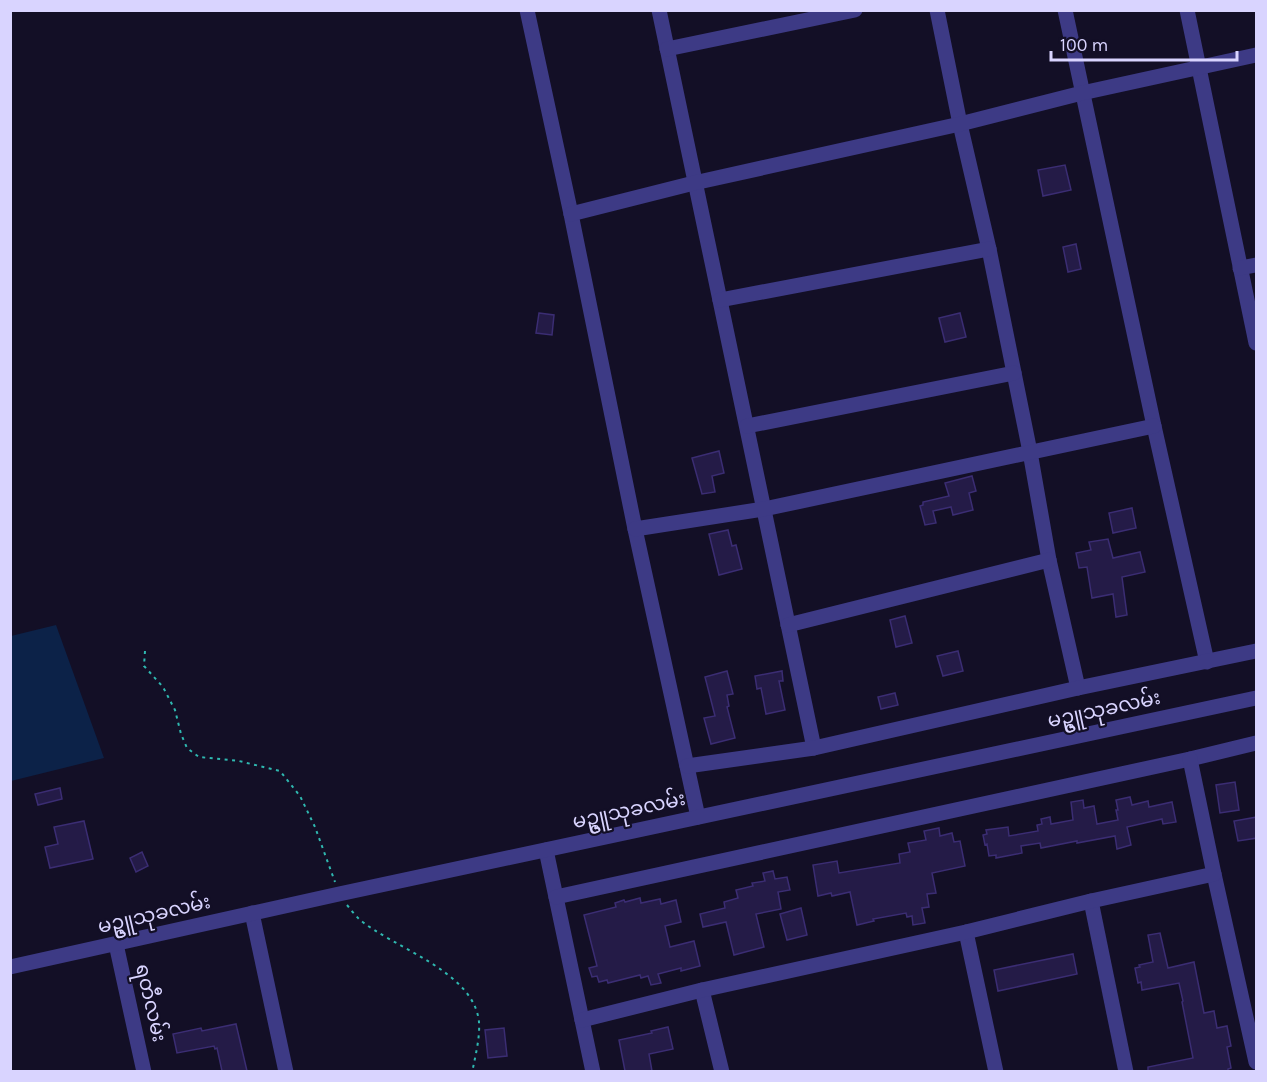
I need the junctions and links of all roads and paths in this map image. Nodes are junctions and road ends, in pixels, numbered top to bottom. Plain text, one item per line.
1 (527, 10) edge
2 (659, 10) edge
3 (855, 10) edge
4 (937, 10) edge
5 (1065, 10) edge
6 (1187, 10) edge
7 (667, 49) junction
8 (1257, 54) edge
9 (1199, 66) junction
10 (1082, 93) junction
11 (960, 124) junction
12 (694, 183) junction
13 (571, 214) junction
14 (988, 249) junction
15 (1257, 265) edge
16 (1240, 268) junction
17 (720, 300) junction
18 (1257, 343) edge
19 (1014, 374) junction
20 (747, 426) junction
21 (1154, 426) junction
22 (1030, 452) junction
23 (764, 509) junction
24 (635, 529) junction
25 (1050, 560) junction
26 (788, 625) junction
27 (145, 651) dead end
28 (1257, 651) edge
29 (1207, 662) junction
30 (1078, 688) junction
31 (1257, 698) edge
32 (1257, 743) edge
33 (814, 748) junction
34 (1190, 759) junction
35 (687, 766) junction
36 (698, 817) junction
37 (546, 850) junction
38 (1214, 874) junction
39 (339, 894) junction
40 (556, 897) junction
41 (1091, 901) junction
42 (252, 913) junction
43 (966, 932) junction
44 (116, 944) junction
45 (10, 967) edge
46 (702, 990) junction
47 (582, 1020) junction
48 (1257, 1062) edge
49 (473, 1068) dead end
50 (144, 1071) edge
51 (286, 1071) edge
52 (593, 1071) edge
53 (722, 1071) edge
54 (996, 1071) edge
55 (1126, 1071) edge

1 - 13 street
2 - 7 street
3 - 7 street
4 - 11 street
5 - 10 street
6 - 9 street
7 - 12 street
8 - 9 street
9 - 10 street
9 - 16 street
10 - 11 street
10 - 21 street
11 - 12 street
11 - 14 street
12 - 13 street
12 - 17 street
13 - 24 street
14 - 17 street
14 - 19 street
15 - 16 street
16 - 18 street
17 - 20 street
19 - 20 street
19 - 22 street
20 - 23 street
21 - 22 street
21 - 29 street
22 - 23 street
22 - 25 street
23 - 24 street
23 - 26 street
24 - 35 street
25 - 26 street
25 - 30 street
26 - 33 street
27 - 39 path
28 - 29 street
29 - 30 street
30 - 33 street
31 - 36 street, မဥ္ဇူသုခလမ်း
32 - 34 street
33 - 35 street
34 - 38 street
34 - 40 street
35 - 36 street
36 - 37 street, မဥ္ဇူသုခလမ်း
37 - 39 street, မဥ္ဇူသုခလမ်း
37 - 40 street
38 - 41 street
38 - 48 street
39 - 42 street, မဥ္ဇူသုခလမ်း
39 - 49 path
40 - 47 street
41 - 43 street
41 - 55 street
42 - 44 street, မဥ္ဇူသုခလမ်း
42 - 51 street
43 - 46 street
43 - 54 street
44 - 45 street, မဥ္ဇူသုခလမ်း
44 - 50 street, ရတီလမ်း
46 - 47 street
46 - 53 street
47 - 52 street

